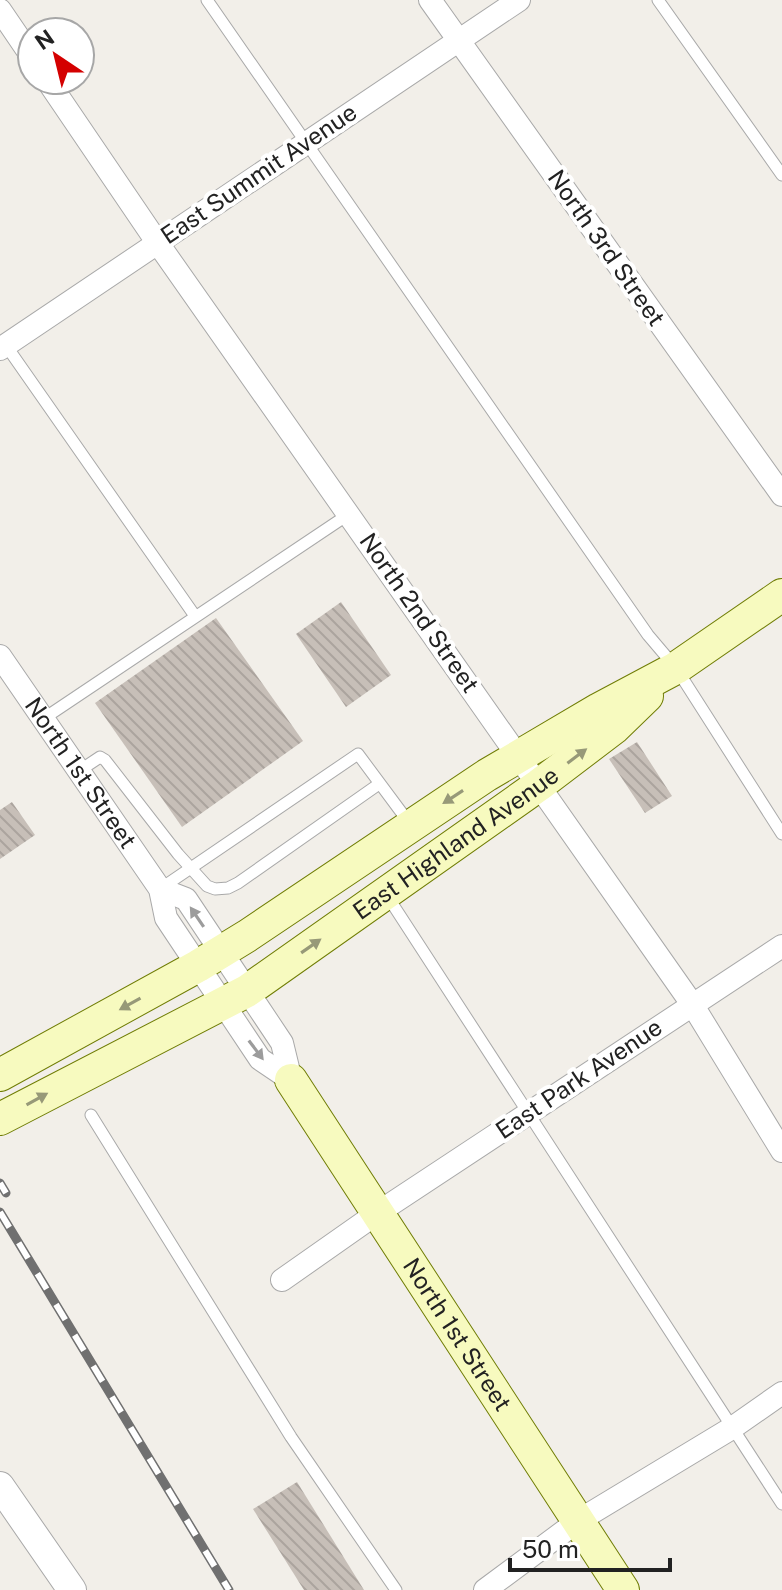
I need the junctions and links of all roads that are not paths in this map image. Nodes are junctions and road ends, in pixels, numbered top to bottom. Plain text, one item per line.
1 (207, 0) edge
2 (430, 0) edge
3 (519, 0) edge
4 (658, 0) edge
5 (0, 10) edge
6 (16, 34) edge
7 (458, 41) junction
8 (58, 96) edge
9 (305, 143) junction
10 (782, 175) edge
11 (157, 242) junction
12 (2, 344) edge
13 (782, 495) edge
14 (349, 514) junction
15 (782, 595) edge
16 (195, 616) junction
17 (0, 656) edge
18 (676, 668) junction
19 (43, 719) junction
20 (519, 755) junction
21 (79, 771) junction
22 (379, 784) junction
23 (539, 785) junction
24 (410, 825) junction
25 (782, 834) edge
26 (190, 867) junction
27 (160, 889) junction
28 (386, 894) junction
29 (782, 946) edge
30 (209, 959) junction
31 (235, 997) junction
32 (692, 1004) junction
33 (0, 1075) edge
34 (291, 1080) joint
35 (528, 1113) junction
36 (91, 1115) dead end
37 (0, 1119) edge
38 (782, 1151) edge
39 (376, 1214) junction
40 (282, 1280) dead end
41 (782, 1393) edge
42 (732, 1428) junction
43 (0, 1486) edge
44 (782, 1504) edge
45 (578, 1521) junction
46 (72, 1590) edge
47 (396, 1590) edge
48 (485, 1590) edge
49 (623, 1590) edge

1 - 9 lane
2 - 7 street, North 3rd Street
3 - 7 street, East Summit Avenue
4 - 10 lane
5 - 6 street
7 - 9 street, East Summit Avenue
7 - 13 street, North 3rd Street
8 - 11 street, North 2nd Street
9 - 11 street, East Summit Avenue
9 - 18 lane
11 - 12 street, East Summit Avenue
11 - 14 street, North 2nd Street
12 - 16 lane
14 - 16 lane
14 - 20 street, North 2nd Street
15 - 18 main road, East Highland Avenue
16 - 19 lane
17 - 19 street, North 1st Street
18 - 20 main road, East Highland Avenue
23 -> 18 main road, East Highland Avenue
18 - 25 lane
19 - 21 street, North 1st Street
20 - 23 street, North 2nd Street
20 -> 24 main road, East Highland Avenue
21 - 26 lane
21 - 27 street, North 1st Street
22 - 24 lane
22 - 26 lane
22 - 26 lane
23 - 28 main road, East Highland Avenue
23 - 32 street, North 2nd Street
24 - 30 main road, East Highland Avenue
26 - 27 lane
27 - 30 street, North 1st Street
31 -> 28 main road, East Highland Avenue
28 - 35 lane
29 - 32 street, East Park Avenue
30 - 31 street, North 1st Street
30 -> 33 main road, East Highland Avenue
31 - 34 street, North 1st Street
37 -> 31 main road, East Highland Avenue
32 - 35 street, East Park Avenue
32 - 38 street, North 2nd Street
34 - 39 main road, North 1st Street
35 - 39 street, East Park Avenue
35 - 42 lane
36 - 47 lane
39 - 40 street, East Park Avenue
39 - 45 main road, North 1st Street
41 - 42 street
42 - 44 lane
42 - 45 street
43 - 46 street
45 - 48 street
45 - 49 main road, North 1st Street

